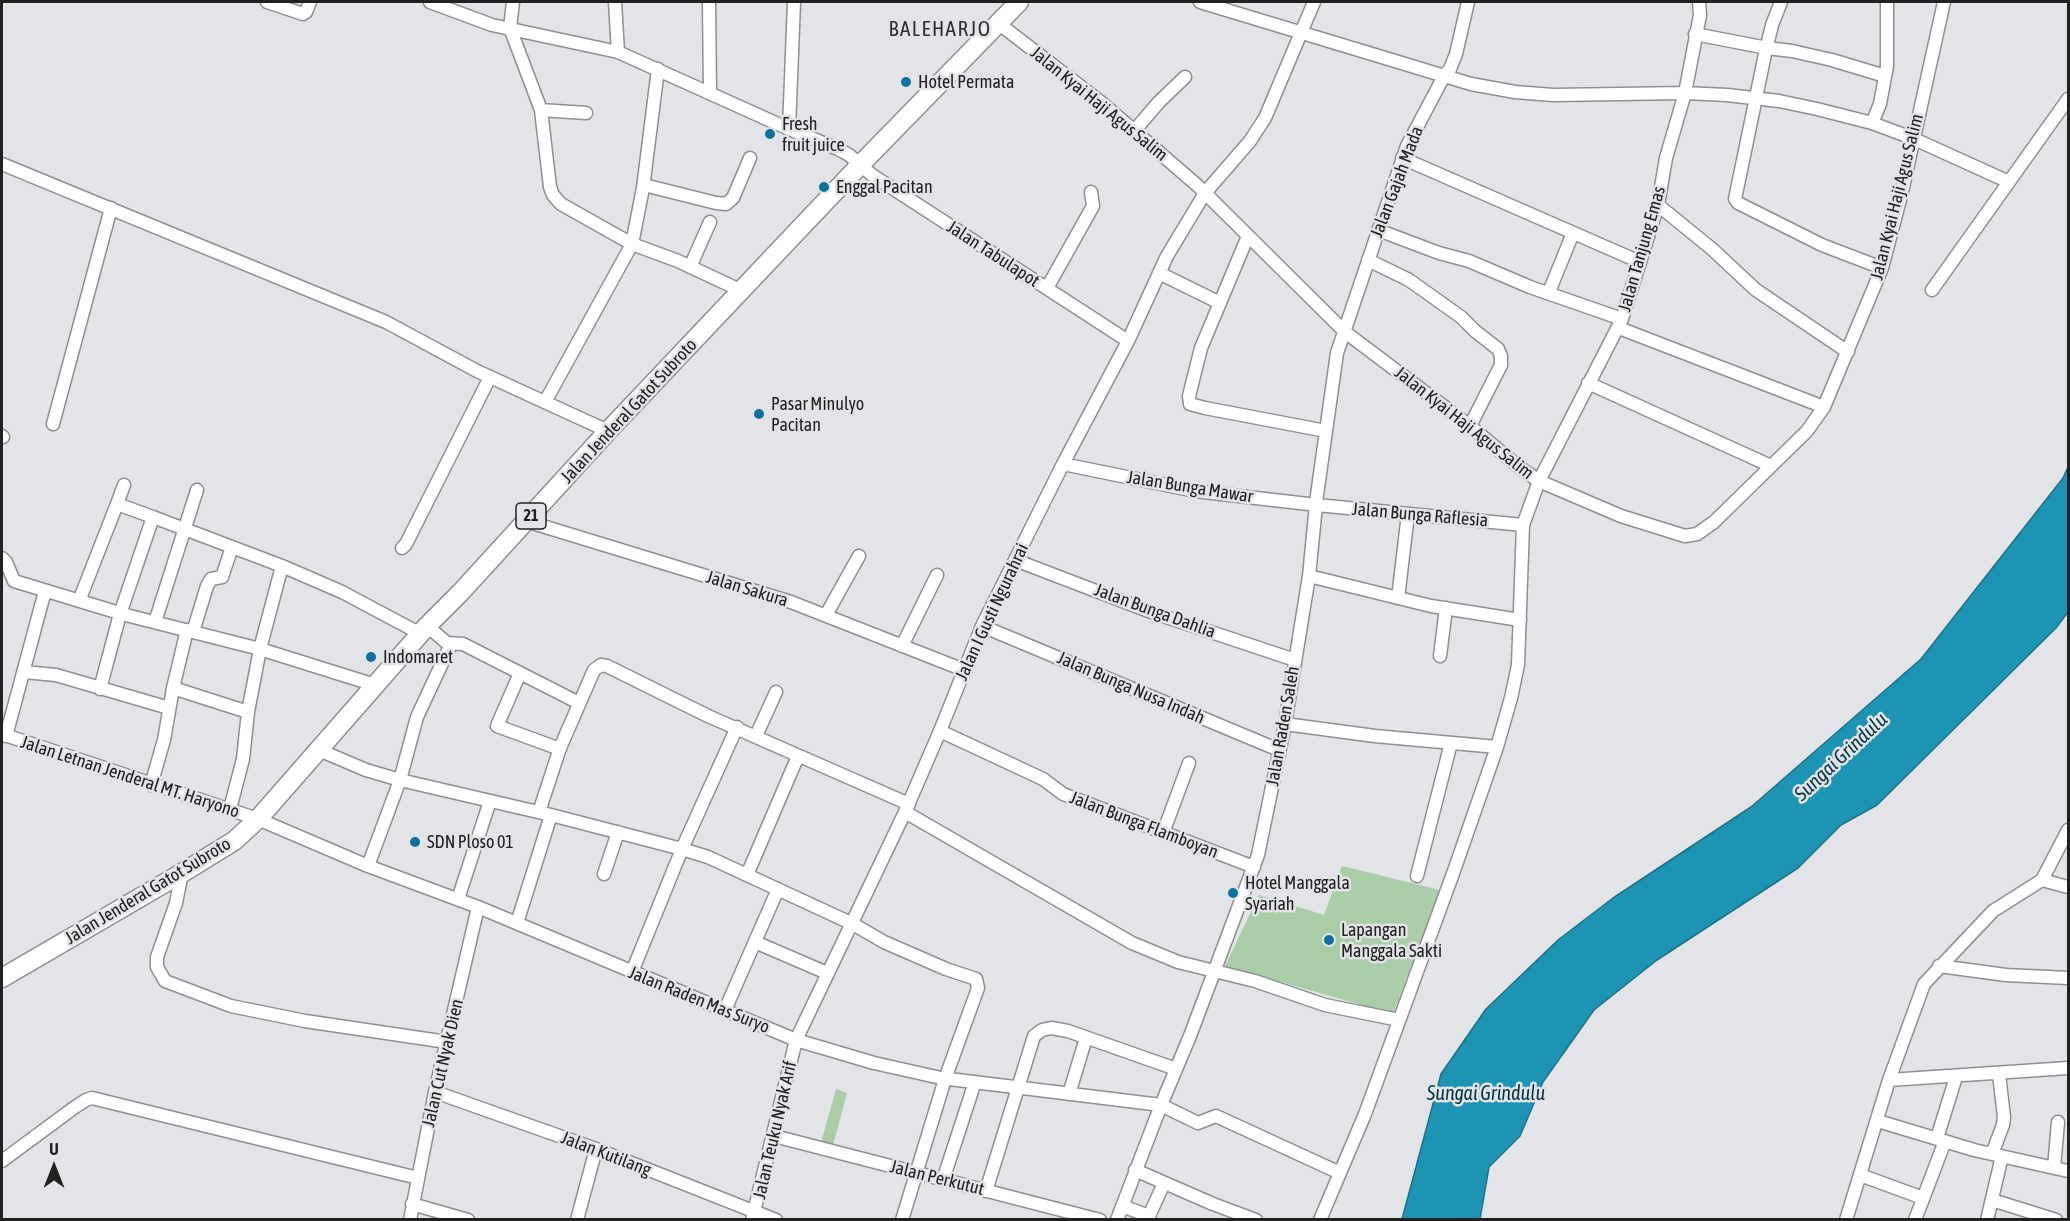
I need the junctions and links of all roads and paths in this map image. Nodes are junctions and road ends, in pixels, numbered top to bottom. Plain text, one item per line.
1 (267, 2) edge
2 (310, 2) edge
3 (430, 2) edge
4 (513, 2) edge
5 (615, 2) edge
6 (709, 2) edge
7 (794, 2) edge
8 (1019, 2) edge
9 (1200, 2) edge
10 (1314, 2) edge
11 (1468, 2) edge
12 (1699, 2) edge
13 (1780, 2) edge
14 (1887, 2) edge
15 (1944, 2) edge
16 (998, 23) junction
17 (510, 28) junction
18 (1301, 33) junction
19 (1695, 33) junction
20 (1767, 48) junction
21 (618, 52) junction
22 (658, 69) junction
23 (1444, 76) junction
24 (1885, 76) junction
25 (1185, 77) dead end
26 (710, 93) junction
27 (1685, 93) junction
28 (1757, 99) junction
29 (2068, 99) edge
30 (541, 110) junction
31 (586, 113) dead end
32 (1872, 123) junction
33 (789, 129) junction
34 (1134, 131) junction
35 (1912, 138) junction
36 (750, 158) dead end
37 (1402, 159) junction
38 (2, 164) edge
39 (860, 165) junction
40 (2009, 182) junction
41 (644, 185) junction
42 (1091, 192) dead end
43 (1205, 193) junction
44 (1658, 205) junction
45 (111, 208) junction
46 (710, 222) dead end
47 (1378, 230) junction
48 (1573, 233) junction
49 (1248, 236) junction
50 (632, 244) junction
51 (1368, 260) junction
52 (1641, 262) junction
53 (690, 267) junction
54 (1882, 268) junction
55 (1159, 273) junction
56 (1047, 288) junction
57 (1932, 290) dead end
58 (742, 291) junction
59 (1549, 292) junction
60 (1220, 303) junction
61 (1620, 323) junction
62 (1345, 332) junction
63 (1128, 341) junction
64 (1848, 352) junction
65 (490, 377) junction
66 (1588, 383) junction
67 (545, 402) junction
68 (1824, 407) junction
69 (53, 424) dead end
70 (1470, 426) junction
71 (608, 431) junction
72 (1326, 431) junction
73 (1063, 464) junction
74 (1771, 466) junction
75 (1539, 481) junction
76 (124, 485) dead end
77 (197, 490) dead end
78 (117, 504) junction
79 (1317, 505) junction
80 (1408, 514) junction
81 (153, 517) junction
82 (526, 521) junction
83 (1523, 525) junction
84 (185, 528) junction
85 (232, 547) junction
86 (402, 548) dead end
87 (859, 556) dead end
88 (2, 558) edge
89 (1016, 560) junction
90 (282, 566) junction
91 (937, 575) dead end
92 (1309, 576) junction
93 (45, 591) junction
94 (1398, 598) junction
95 (79, 601) junction
96 (1446, 608) junction
97 (120, 614) junction
98 (826, 615) junction
99 (1520, 620) junction
100 (155, 622) junction
101 (982, 626) junction
102 (416, 629) junction
103 (190, 631) junction
104 (451, 644) junction
105 (902, 646) junction
106 (260, 649) junction
107 (1440, 656) dead end
108 (1295, 660) junction
109 (963, 670) junction
110 (24, 672) junction
111 (520, 673) junction
112 (364, 681) junction
113 (173, 688) junction
114 (100, 689) junction
115 (776, 692) dead end
116 (579, 704) junction
117 (169, 708) junction
118 (248, 712) junction
119 (1285, 724) junction
120 (736, 727) junction
121 (940, 731) junction
122 (4, 735) edge
123 (756, 736) junction
124 (1451, 743) junction
125 (1497, 747) junction
126 (560, 749) junction
127 (319, 750) junction
128 (1279, 750) junction
129 (798, 756) junction
130 (1189, 763) dead end
131 (400, 780) junction
132 (151, 785) junction
133 (490, 801) junction
134 (907, 808) junction
135 (230, 809) junction
136 (545, 813) junction
137 (258, 819) junction
138 (2068, 830) edge
139 (618, 832) junction
140 (1162, 833) junction
141 (682, 849) junction
142 (368, 866) junction
143 (1254, 867) junction
144 (182, 873) junction
145 (604, 874) dead end
146 (747, 875) junction
147 (1417, 876) dead end
148 (2042, 879) junction
149 (2068, 887) edge
150 (778, 889) junction
151 (458, 899) junction
152 (478, 907) junction
153 (517, 923) junction
154 (853, 924) junction
155 (754, 942) junction
156 (1939, 966) junction
157 (1215, 970) junction
158 (632, 972) junction
159 (827, 973) junction
160 (2, 978) edge
161 (2068, 978) edge
162 (725, 1010) junction
163 (1400, 1020) junction
164 (1086, 1038) junction
165 (796, 1040) junction
166 (447, 1042) junction
167 (2068, 1068) edge
168 (1176, 1069) junction
169 (1999, 1074) junction
170 (1956, 1077) junction
171 (945, 1078) junction
172 (1889, 1080) junction
173 (975, 1082) junction
174 (1020, 1088) junction
175 (435, 1092) junction
176 (1069, 1094) junction
177 (1161, 1105) junction
178 (1878, 1121) junction
179 (2058, 1122) dead end
180 (774, 1136) junction
181 (1941, 1140) junction
182 (596, 1149) junction
183 (1997, 1155) junction
184 (2, 1161) edge
185 (2054, 1168) junction
186 (1135, 1170) junction
187 (2068, 1171) edge
188 (915, 1173) junction
189 (1340, 1173) junction
190 (1860, 1175) junction
191 (418, 1178) junction
192 (943, 1180) junction
193 (1164, 1183) junction
194 (986, 1191) junction
195 (1923, 1198) junction
196 (1992, 1200) junction
197 (412, 1204) junction
198 (1122, 1206) junction
199 (754, 1215) edge
200 (1150, 1218) edge
201 (410, 1220) edge
202 (468, 1220) edge
203 (577, 1220) edge
204 (776, 1220) edge
205 (902, 1220) edge
206 (1100, 1220) edge
207 (1117, 1220) edge
208 (1256, 1220) edge
209 (1320, 1220) edge
210 (1846, 1220) edge
211 (1915, 1220) edge
212 (1987, 1220) edge
213 (2056, 1220) edge

1 - 2 street
3 - 17 street, Jalan Tabulapot
4 - 17 street
5 - 21 street
6 - 26 street
7 - 33 street
8 - 16 highway, Jalan Jenderal Gatot Subroto / 21
9 - 18 street
10 - 18 street, Jalan I Gusti Ngurahrai
11 - 23 street, Jalan Gajah Mada
12 - 19 street, Jalan Tanjung Emas
13 - 20 street
14 - 24 street
15 - 35 street, Jalan Kyai Haji Agus Salim
16 - 34 street, Jalan Kyai Haji Agus Salim
16 - 39 highway, Jalan Jenderal Gatot Subroto / 21
17 - 21 street, Jalan Tabulapot
17 - 30 street
18 - 23 street
18 - 43 street, Jalan I Gusti Ngurahrai
19 - 20 street
19 - 27 street, Jalan Tanjung Emas
20 - 24 street
20 - 28 street
21 - 22 street, Jalan Tabulapot
22 - 26 street, Jalan Tabulapot
22 - 41 street
23 - 27 street
23 - 37 street, Jalan Gajah Mada
24 - 32 street
25 - 34 street
26 - 33 street, Jalan Tabulapot
27 - 28 street
27 - 44 street, Jalan Tanjung Emas
28 - 32 street
28 - 54 street
29 - 40 street
30 - 31 street
30 - 50 street
32 - 35 street
33 - 39 street, Jalan Tabulapot
34 - 43 street, Jalan Kyai Haji Agus Salim
35 - 40 street
35 - 54 street, Jalan Kyai Haji Agus Salim
36 - 41 street
37 - 47 street, Jalan Gajah Mada
37 - 48 street
38 - 45 street
39 - 56 street, Jalan Tabulapot
39 - 58 highway, Jalan Jenderal Gatot Subroto / 21
40 - 57 street
41 - 50 street
42 - 56 street
43 - 49 street, Jalan Kyai Haji Agus Salim
43 - 55 street, Jalan I Gusti Ngurahrai
44 - 52 street, Jalan Tanjung Emas
44 - 64 street
45 - 65 street
45 - 69 street
46 - 53 street
47 - 51 street, Jalan Gajah Mada
47 - 59 street
48 - 52 street
48 - 59 street
49 - 60 street
49 - 62 street, Jalan Kyai Haji Agus Salim
50 - 53 street
50 - 67 street
51 - 62 street, Jalan Gajah Mada
51 - 70 street
52 - 61 street, Jalan Tanjung Emas
53 - 58 street
54 - 64 street, Jalan Kyai Haji Agus Salim
55 - 60 street
55 - 63 street, Jalan I Gusti Ngurahrai
56 - 63 street, Jalan Tabulapot
58 - 71 highway, Jalan Jenderal Gatot Subroto / 21
59 - 61 street
60 - 72 street
61 - 66 street, Jalan Tanjung Emas
61 - 68 street
62 - 70 street, Jalan Kyai Haji Agus Salim
62 - 72 street, Jalan Raden Saleh
63 - 73 street, Jalan I Gusti Ngurahrai
64 - 68 street, Jalan Kyai Haji Agus Salim
65 - 67 street
65 - 86 street
66 - 74 street
66 - 75 street, Jalan Tanjung Emas
67 - 71 street
68 - 74 street, Jalan Kyai Haji Agus Salim
70 - 75 street, Jalan Kyai Haji Agus Salim
71 - 82 highway, Jalan Jenderal Gatot Subroto / 21
72 - 79 street, Jalan Raden Saleh
73 - 79 street, Jalan Bunga Mawar
73 - 89 street, Jalan I Gusti Ngurahrai
74 - 75 street, Jalan Kyai Haji Agus Salim
75 - 83 street, Jalan Tanjung Emas
76 - 78 street
77 - 84 street
78 - 81 street
78 - 95 street
79 - 80 street, Jalan Bunga Raflesia
79 - 92 street, Jalan Raden Saleh
80 - 83 street, Jalan Bunga Raflesia
80 - 94 street
81 - 84 street
81 - 97 street
82 - 98 street, Jalan Sakura
82 - 102 highway, Jalan Jenderal Gatot Subroto / 21
83 - 99 street, Jalan Tanjung Emas
84 - 85 street
84 - 100 street
85 - 90 street
85 - 103 street
87 - 98 street
88 - 93 street
89 - 101 street, Jalan I Gusti Ngurahrai
89 - 108 street, Jalan Bunga Dahlia
90 - 102 street
90 - 106 street
91 - 105 street
92 - 94 street
92 - 108 street, Jalan Raden Saleh
93 - 95 street
93 - 110 street
94 - 96 street
95 - 97 street
96 - 99 street
96 - 107 street
97 - 100 street
97 - 114 street
98 - 105 street, Jalan Sakura
99 - 125 street, Jalan Tanjung Emas
100 - 103 street
101 - 109 street, Jalan I Gusti Ngurahrai
101 - 128 street, Jalan Bunga Nusa Indah
102 - 104 street
102 - 112 highway, Jalan Jenderal Gatot Subroto / 21
103 - 106 street
103 - 113 street
104 - 111 street
104 - 131 street
105 - 109 street, Jalan Sakura
106 - 112 street
106 - 118 street
108 - 119 street, Jalan Raden Saleh
109 - 121 street, Jalan I Gusti Ngurahrai
110 - 114 street
110 - 122 street
111 - 116 street
111 - 126 street
112 - 127 highway, Jalan Jenderal Gatot Subroto / 21
113 - 117 street
113 - 118 street
114 - 117 street
115 - 123 street
116 - 120 street
116 - 126 street
117 - 132 street
118 - 135 street
119 - 124 street
119 - 128 street, Jalan Raden Saleh
120 - 123 street
120 - 141 street
121 - 134 street, Jalan I Gusti Ngurahrai
121 - 140 street, Jalan Bunga Flamboyan
122 - 132 street, Jalan Letnan Jenderal MT. Haryono
123 - 129 street
124 - 125 street
124 - 147 street
125 - 163 street, Jalan Tanjung Emas
126 - 136 street
127 - 131 street
127 - 137 highway, Jalan Jenderal Gatot Subroto / 21
128 - 143 street, Jalan Raden Saleh
129 - 134 street
129 - 146 street
130 - 140 street
131 - 133 street
131 - 142 street
132 - 135 street, Jalan Letnan Jenderal MT. Haryono
133 - 136 street
133 - 151 street
134 - 154 street, Jalan I Gusti Ngurahrai
134 - 157 street
135 - 137 street, Jalan Letnan Jenderal MT. Haryono
136 - 139 street
136 - 153 street
137 - 142 street, Jalan Raden Mas Suryo
137 - 144 highway, Jalan Jenderal Gatot Subroto / 21
138 - 148 street
139 - 141 street
139 - 145 street
140 - 143 street, Jalan Bunga Flamboyan
141 - 146 street
141 - 158 street
142 - 151 street, Jalan Raden Mas Suryo
143 - 157 street, Jalan Raden Saleh
144 - 160 highway, Jalan Jenderal Gatot Subroto / 21
144 - 166 street
146 - 150 street
148 - 149 street
148 - 156 street
150 - 154 street
150 - 155 street
151 - 152 street, Jalan Raden Mas Suryo
152 - 153 street, Jalan Raden Mas Suryo
152 - 166 street, Jalan Cut Nyak Dien
153 - 158 street, Jalan Raden Mas Suryo
154 - 159 street, Jalan I Gusti Ngurahrai
154 - 171 street
155 - 159 street
155 - 162 street
156 - 161 street
156 - 172 street
157 - 163 street
157 - 168 street, Jalan Raden Saleh
158 - 162 street, Jalan Raden Mas Suryo
159 - 165 street, Jalan I Gusti Ngurahrai
162 - 165 street, Jalan Raden Mas Suryo
163 - 189 street, Jalan Tanjung Emas
164 - 168 street
164 - 174 street
164 - 176 street
165 - 171 street, Jalan Raden Mas Suryo
165 - 180 street, Jalan Teuku Nyak Arif
166 - 175 street, Jalan Cut Nyak Dien
167 - 169 street
168 - 177 street, Jalan Raden Saleh
169 - 170 street
169 - 183 street
170 - 172 street
170 - 181 street
171 - 173 street, Jalan Raden Mas Suryo
171 - 188 street
172 - 178 street
173 - 174 street, Jalan Raden Mas Suryo
173 - 192 street
174 - 176 street, Jalan Raden Mas Suryo
174 - 194 street
175 - 182 street, Jalan Kutilang
175 - 191 street, Jalan Cut Nyak Dien
176 - 177 street, Jalan Raden Mas Suryo
177 - 186 street, Jalan Raden Saleh
177 - 189 street, Jalan Raden Mas Suryo
178 - 181 street
178 - 190 street
179 - 185 street
180 - 188 street, Jalan Perkutut
180 - 199 street, Jalan Teuku Nyak Arif
181 - 183 street
181 - 195 street
182 - 199 street, Jalan Kutilang
182 - 203 street
183 - 185 street
183 - 196 street
184 - 191 street
185 - 187 street
186 - 193 street
186 - 198 street, Jalan Raden Saleh
188 - 192 street, Jalan Perkutut
188 - 205 street
189 - 209 street, Jalan Tanjung Emas
190 - 195 street
190 - 210 street
191 - 197 street, Jalan Cut Nyak Dien
192 - 194 street, Jalan Perkutut
193 - 200 street
193 - 208 street
194 - 206 street, Jalan Perkutut
195 - 211 street
196 - 212 street
196 - 213 street
197 - 201 street, Jalan Cut Nyak Dien
197 - 202 street
198 - 200 street
198 - 207 street, Jalan Raden Saleh
199 - 204 street, Jalan Kutilang

